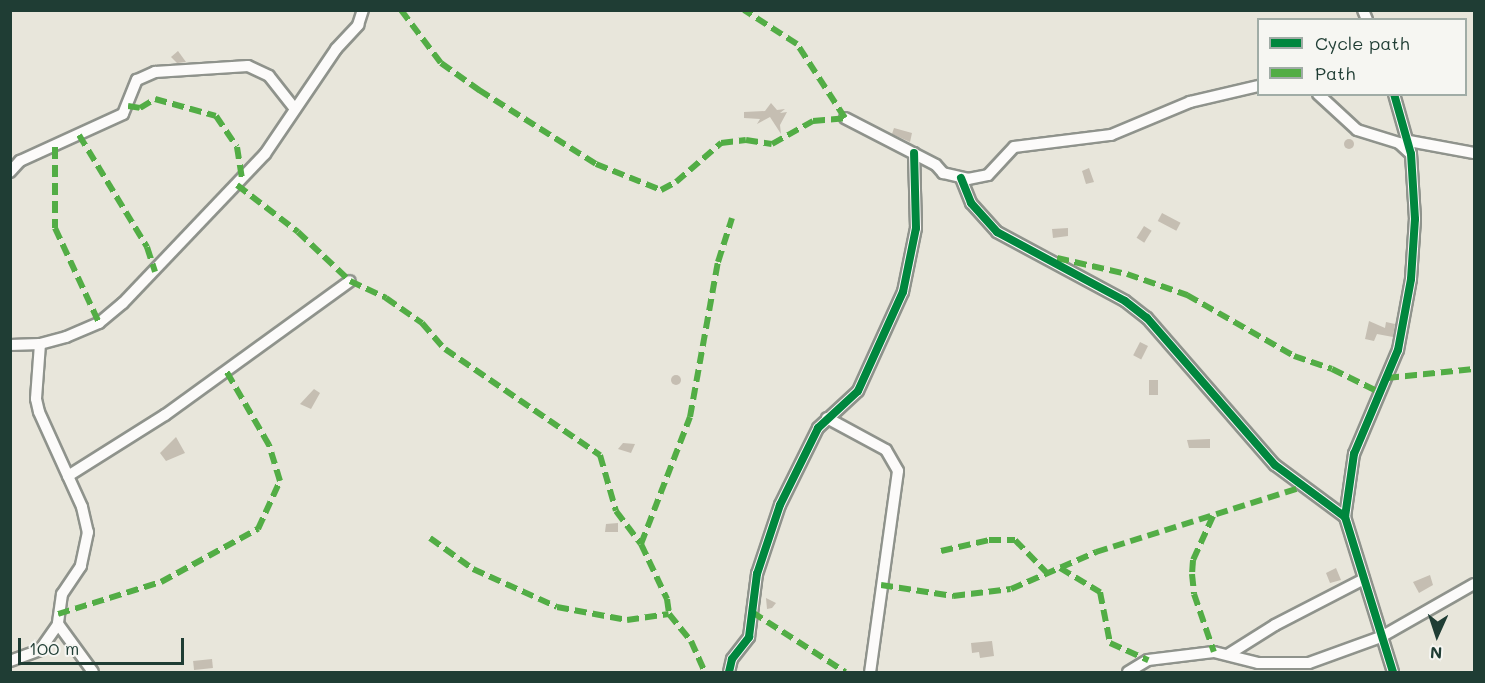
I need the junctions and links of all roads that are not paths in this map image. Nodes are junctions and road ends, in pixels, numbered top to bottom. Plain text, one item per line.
1 (363, 10) edge
2 (1257, 86) edge
3 (1320, 96) edge
4 (1395, 96) edge
5 (295, 110) junction
6 (845, 118) dead end
7 (1409, 141) junction
8 (914, 153) junction
9 (1474, 153) edge
10 (1411, 154) junction
11 (10, 172) edge
12 (961, 178) junction
13 (350, 281) dead end
14 (40, 344) junction
15 (10, 345) edge
16 (827, 418) junction
17 (68, 476) junction
18 (1345, 517) junction
19 (1364, 579) junction
20 (1474, 584) edge
21 (58, 624) junction
22 (1381, 637) junction
23 (1229, 654) junction
24 (10, 662) edge
25 (93, 672) edge
26 (729, 672) edge
27 (870, 672) edge
28 (1128, 672) edge
29 (1393, 672) edge

1 - 5 street
2 - 12 street
3 - 10 street
4 - 7 street
5 - 11 street
5 - 14 street
6 - 8 street
7 - 9 street
7 - 10 street
8 - 12 street
8 - 16 street
10 - 18 street
12 - 18 street
13 - 17 street
14 - 15 street
14 - 17 street
16 - 26 street
16 - 27 street
17 - 21 street
18 - 19 street
19 - 22 street
19 - 23 street
20 - 22 street
21 - 24 street
21 - 25 street
22 - 23 street
22 - 29 street
23 - 28 street

